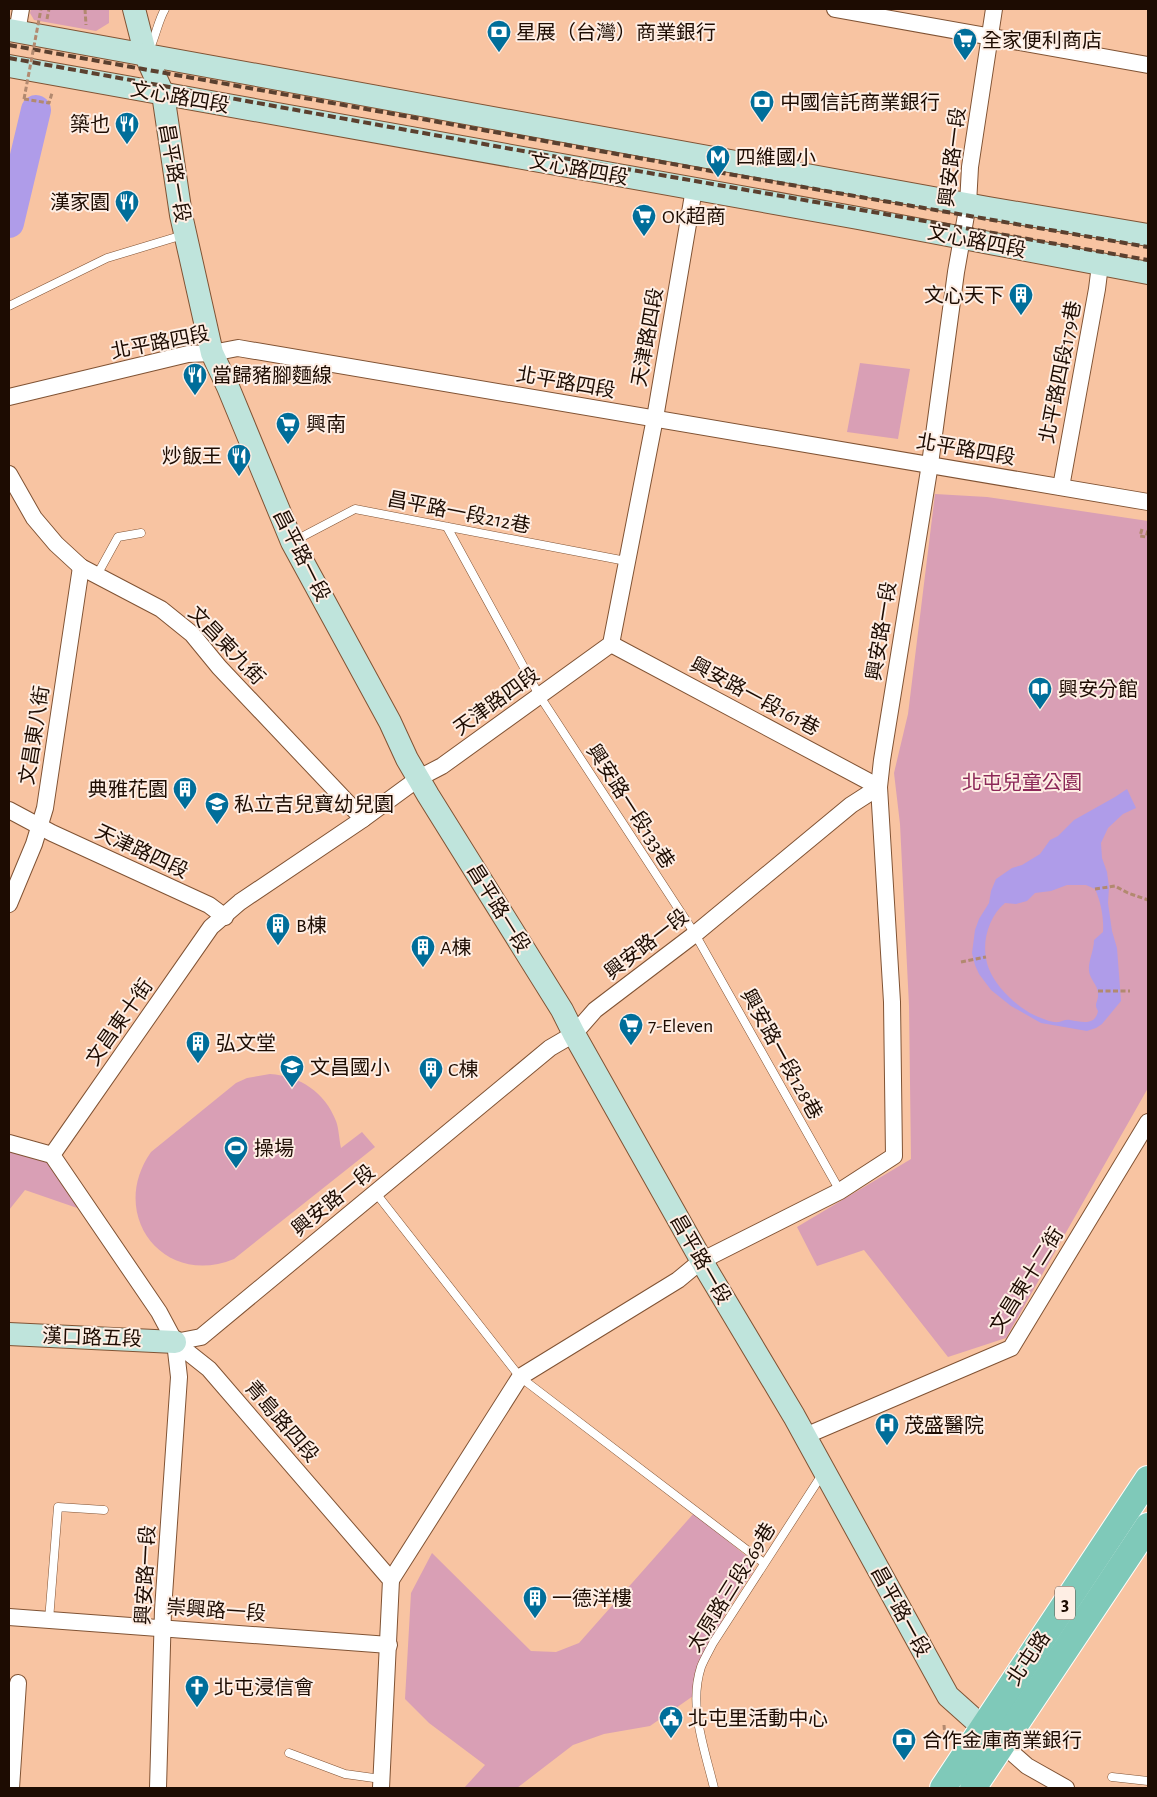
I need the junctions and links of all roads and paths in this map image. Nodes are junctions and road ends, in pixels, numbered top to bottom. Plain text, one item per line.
1 (21, 9) edge
2 (41, 9) edge
3 (85, 9) edge
4 (134, 9) edge
5 (165, 9) edge
6 (835, 9) edge
7 (994, 9) edge
8 (86, 30) dead end
9 (13, 31) edge
10 (991, 36) junction
11 (146, 56) junction
12 (1148, 65) edge
13 (9, 66) edge
14 (163, 94) junction
15 (50, 103) dead end
16 (694, 189) junction
17 (968, 204) junction
18 (185, 234) junction
19 (1148, 235) edge
20 (962, 238) junction
21 (1100, 264) junction
22 (1148, 272) edge
23 (9, 306) edge
24 (212, 353) junction
25 (9, 397) edge
26 (655, 418) junction
27 (930, 464) junction
28 (9, 474) edge
29 (1061, 487) junction
30 (1148, 502) edge
31 (447, 527) junction
32 (1142, 529) dead end
33 (1148, 530) edge
34 (141, 533) dead end
35 (292, 542) junction
36 (626, 561) junction
37 (81, 567) junction
38 (96, 575) junction
39 (611, 644) junction
40 (539, 695) junction
41 (419, 778) junction
42 (879, 787) junction
43 (9, 810) edge
44 (363, 819) junction
45 (39, 825) junction
46 (1095, 889) dead end
47 (1148, 900) edge
48 (9, 904) edge
49 (225, 917) junction
50 (695, 934) junction
51 (986, 957) dead end
52 (961, 962) dead end
53 (1098, 991) dead end
54 (1130, 991) dead end
55 (574, 1034) junction
56 (1148, 1122) edge
57 (9, 1144) edge
58 (52, 1155) junction
59 (840, 1191) junction
60 (375, 1192) junction
61 (702, 1261) junction
62 (9, 1334) edge
63 (175, 1342) junction
64 (520, 1377) junction
65 (805, 1436) junction
66 (825, 1471) junction
67 (1148, 1479) edge
68 (104, 1510) dead end
69 (1148, 1526) edge
70 (764, 1563) junction
71 (391, 1580) junction
72 (9, 1618) edge
73 (49, 1620) junction
74 (163, 1628) junction
75 (389, 1645) junction
76 (18, 1683) dead end
77 (944, 1725) dead end
78 (1034, 1726) dead end
79 (993, 1736) junction
80 (944, 1737) dead end
81 (289, 1753) dead end
82 (1034, 1755) dead end
83 (1112, 1777) dead end
84 (1148, 1781) edge
85 (381, 1784) edge
86 (10, 1788) edge
87 (158, 1788) edge
88 (714, 1788) edge
89 (943, 1788) edge
90 (973, 1788) edge
91 (1066, 1788) edge

1 - 9 street
2 - 15 path, bridge
3 - 8 path
4 - 11 main road, 昌平路一段
5 - 11 lane
6 - 10 street
7 - 10 street, 興安路一段
9 - 11 main road, 文心路四段
10 - 12 street
10 - 17 street, 興安路一段
11 - 14 main road, 昌平路一段
11 - 17 main road, 文心路四段
13 - 14 main road, 文心路四段
14 - 16 main road, 文心路四段
14 - 18 main road, 昌平路一段
16 - 20 main road, 文心路四段
16 - 26 street, 天津路四段
17 - 19 main road, 文心路四段
17 - 20 street, 興安路一段
18 - 23 lane
18 - 24 main road, 昌平路一段
20 - 21 main road, 文心路四段
20 - 27 street, 興安路一段
21 - 22 main road, 文心路四段
21 - 29 street, 北平路四段179巷
24 - 25 street, 北平路四段
24 - 26 street, 北平路四段
24 - 35 main road, 昌平路一段
26 - 27 street, 北平路四段
26 - 36 street, 天津路四段
27 - 29 street, 北平路四段
27 - 42 street, 興安路一段
28 - 37 street, 文昌東九街
29 - 30 street, 北平路四段
31 - 35 lane, 昌平路一段212巷
31 - 36 lane, 昌平路一段212巷
31 - 40 lane, 興安路一段133巷
32 - 33 path
34 - 38 lane
35 - 41 main road, 昌平路一段
36 - 39 street, 天津路四段
37 - 38 street, 文昌東九街
37 - 45 street, 文昌東八街
38 - 44 street, 文昌東九街
39 - 40 street, 天津路四段
39 - 42 street, 興安路一段161巷
40 - 41 street, 天津路四段
40 - 50 lane, 興安路一段133巷
41 - 44 street, 天津路四段
41 - 55 main road, 昌平路一段
42 - 50 street, 興安路一段
42 - 59 street
43 - 45 street, 天津路四段
44 - 49 street, 天津路四段
45 - 48 street, 文昌東八街
45 - 49 street, 天津路四段
46 - 47 path
49 - 58 street, 文昌東十街
50 - 55 street, 興安路一段
50 - 59 lane, 興安路一段128巷
51 - 52 path
53 - 54 path
55 - 60 street, 興安路一段
55 - 61 main road, 昌平路一段
56 - 65 street, 文昌東十二街
57 - 58 street
58 - 63 street, 青島路四段
59 - 61 street
60 - 63 street, 興安路一段
60 - 64 lane
61 - 64 street
61 - 65 main road, 昌平路一段
62 - 63 main road, 漢口路五段
63 - 71 street, 青島路四段
63 - 74 street, 興安路一段
64 - 70 lane
64 - 71 street
65 - 66 main road, 昌平路一段
66 - 70 lane, 太原路三段269巷
66 - 79 main road, 昌平路一段
67 - 79 main road, 北屯路 / 3
68 - 73 lane
69 - 79 main road, 北屯路 / 3
70 - 88 lane, 太原路三段269巷
71 - 75 street
72 - 73 street, 崇興路一段
73 - 74 street, 崇興路一段
74 - 75 street, 崇興路一段
74 - 87 street, 興安路一段
75 - 85 street
76 - 86 street
77 - 80 path
78 - 82 path
79 - 89 main road, 北屯路 / 3
79 - 90 main road, 北屯路 / 3
79 - 91 street
81 - 85 lane
83 - 84 lane

